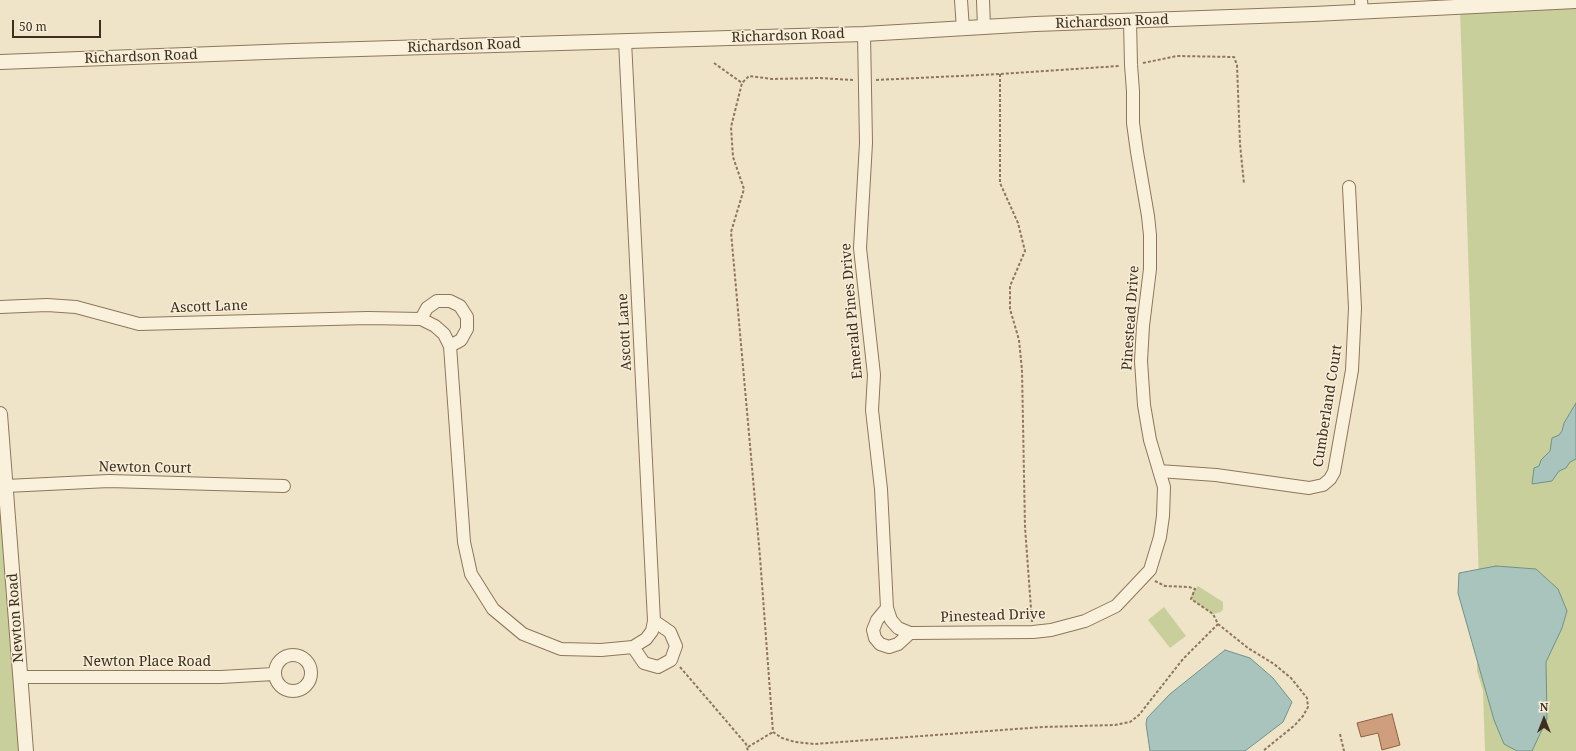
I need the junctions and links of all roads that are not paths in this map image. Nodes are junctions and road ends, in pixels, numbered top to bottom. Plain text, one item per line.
1 (961, 0) edge
2 (983, 0) edge
3 (1576, 1) edge
4 (1361, 6) edge
5 (1130, 21) junction
6 (984, 27) junction
7 (962, 29) junction
8 (864, 34) junction
9 (625, 41) junction
10 (0, 62) edge
11 (1349, 187) dead end
12 (0, 307) edge
13 (421, 319) junction
14 (450, 346) junction
15 (0, 414) edge
16 (1159, 471) junction
17 (6, 486) junction
18 (284, 486) dead end
19 (887, 608) junction
20 (654, 621) junction
21 (898, 628) joint
22 (910, 633) junction
23 (633, 647) junction
24 (274, 674) dead end
25 (20, 677) junction
26 (26, 751) edge

1 - 7 street
2 - 6 street
3 - 4 street, Richardson Road
4 - 5 street, Richardson Road
5 - 6 street, Richardson Road
5 - 16 street, Pinestead Drive
6 - 7 street, Richardson Road
7 - 8 street, Richardson Road
8 - 9 street, Richardson Road
8 - 19 street, Emerald Pines Drive
9 - 10 street, Richardson Road
9 - 20 street, Ascott Lane
11 - 16 street, Cumberland Court
12 - 13 street, Ascott Lane
13 - 14 street, Ascott Lane
13 - 14 street
14 - 23 street, Ascott Lane
15 - 17 street, Newton Road
16 - 22 street, Pinestead Drive
17 - 18 street, Newton Court
17 - 25 street, Newton Road
19 - 21 street, Emerald Pines Drive
19 - 22 street
20 - 23 street, Ascott Lane
20 - 23 street
21 - 22 street, Pinestead Drive
24 - 25 street, Newton Place Road
25 - 26 street, Newton Road

